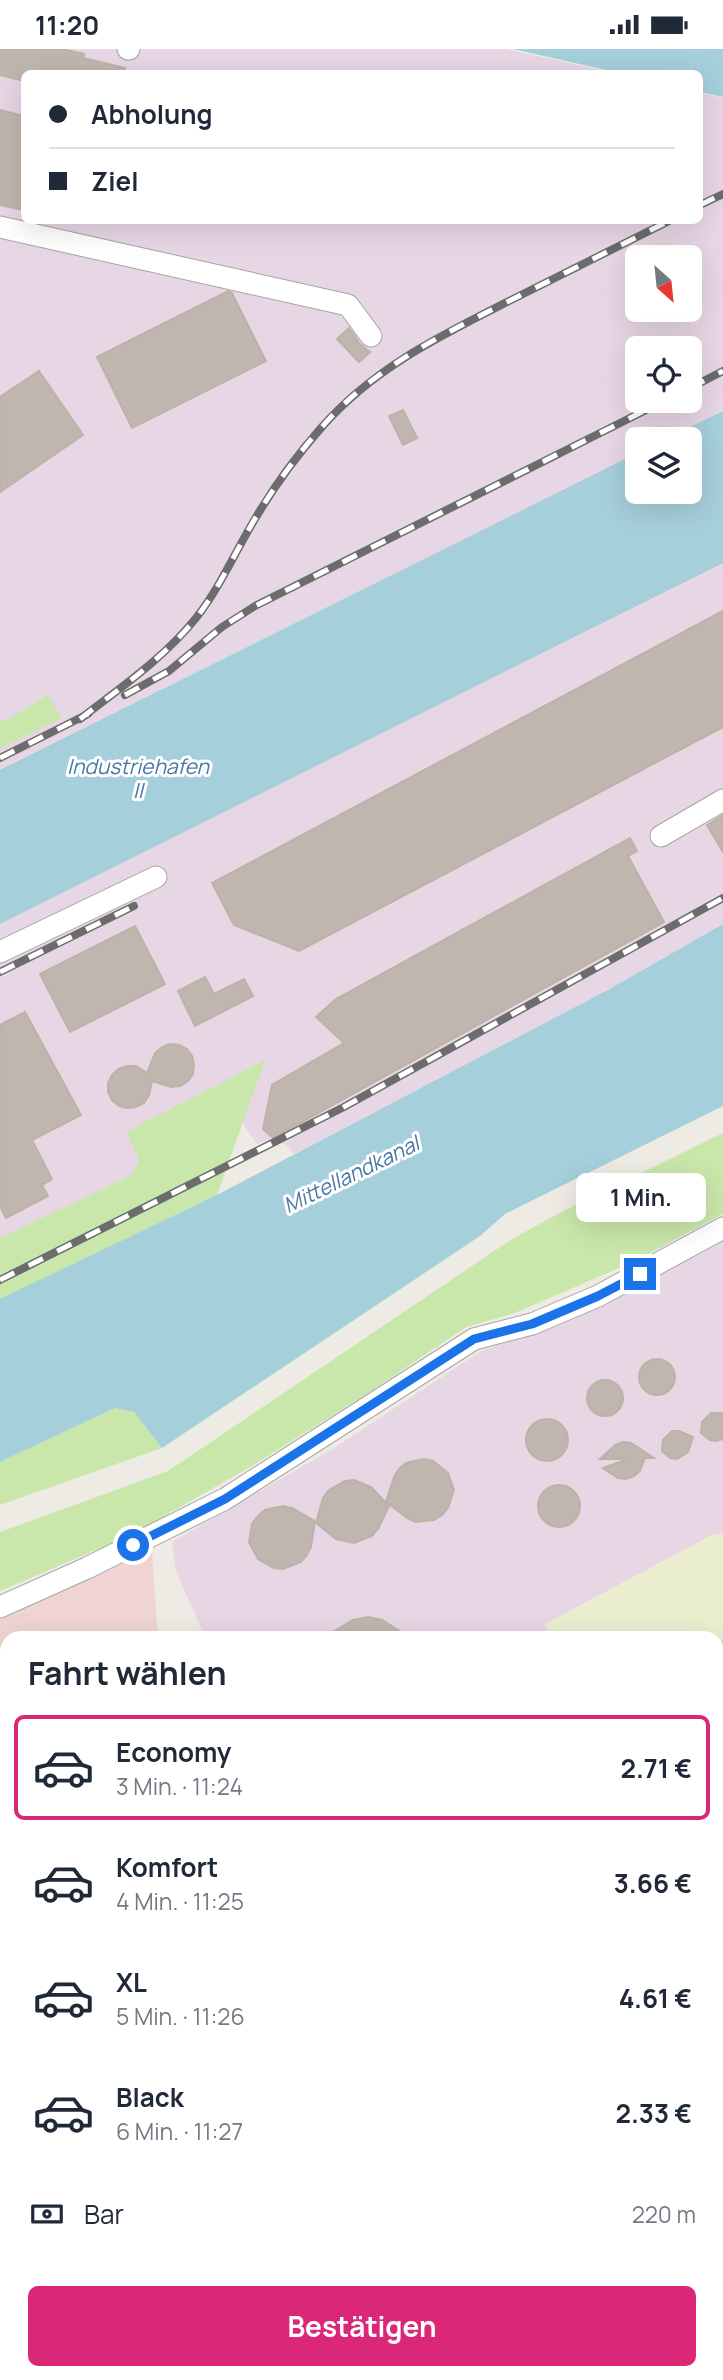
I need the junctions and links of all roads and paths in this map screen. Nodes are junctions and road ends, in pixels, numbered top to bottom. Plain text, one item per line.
1 (0, 227) edge
2 (371, 336) dead end
3 (723, 800) edge
4 (662, 836) dead end
5 (156, 877) dead end
6 (0, 952) edge
7 (723, 1228) edge
8 (0, 1607) edge

1 - 2 street
3 - 4 street
5 - 6 street
7 - 8 street

